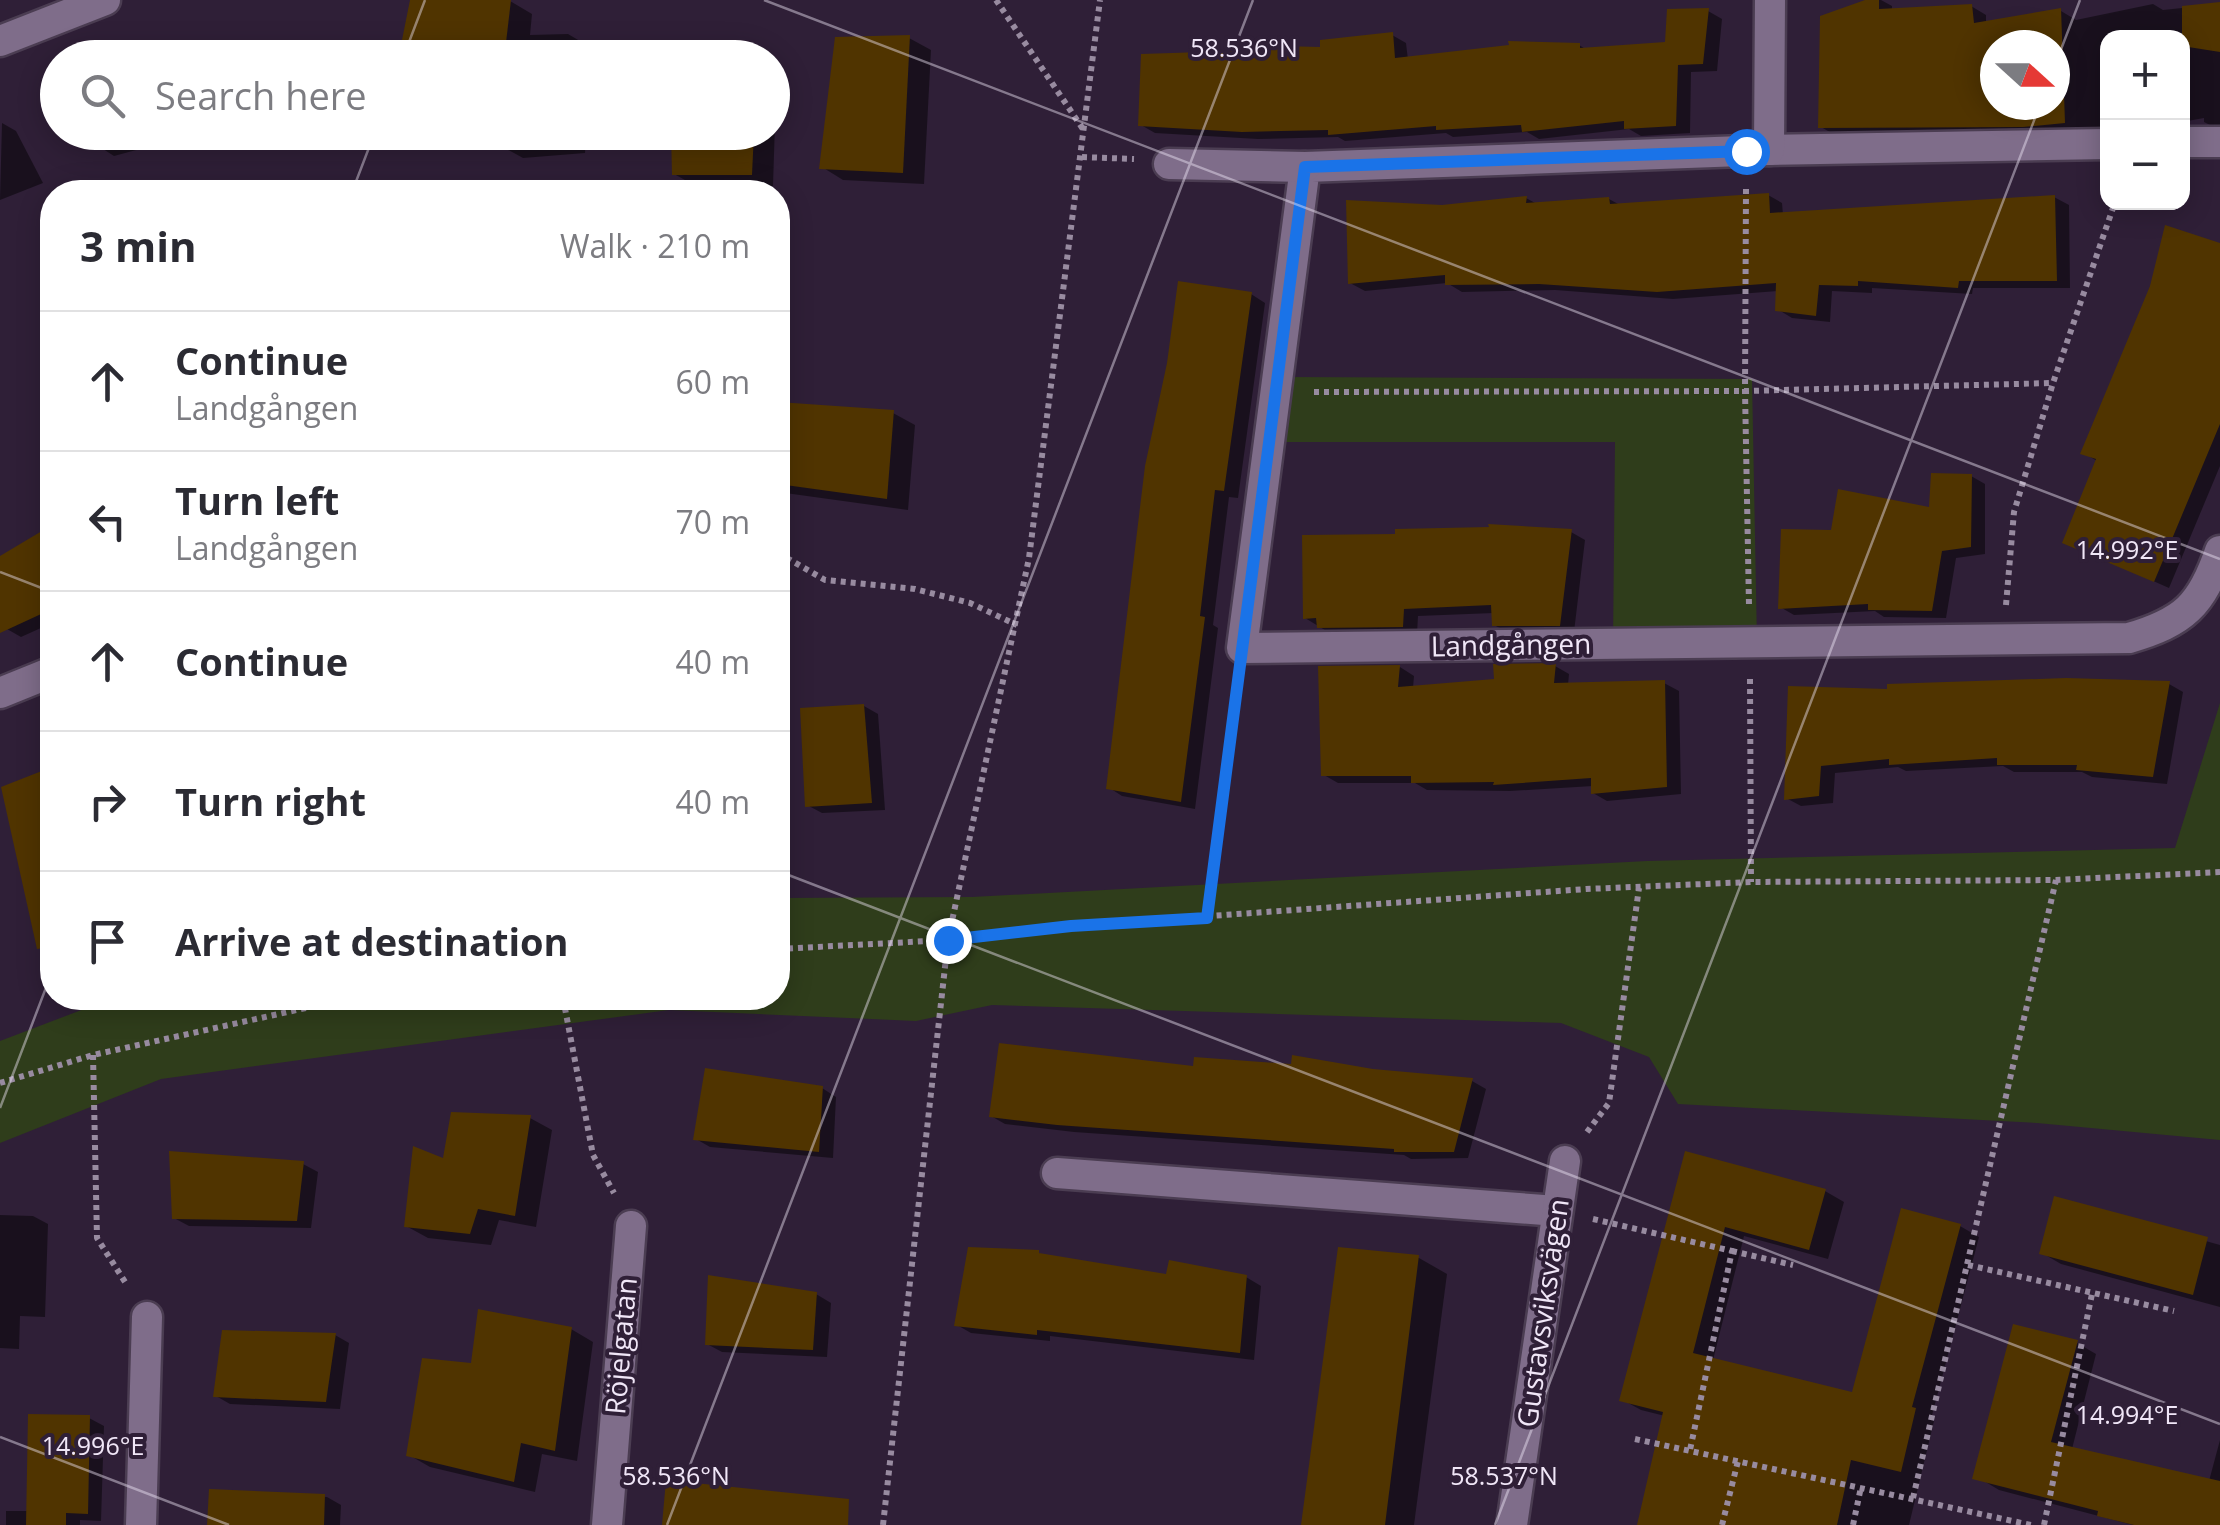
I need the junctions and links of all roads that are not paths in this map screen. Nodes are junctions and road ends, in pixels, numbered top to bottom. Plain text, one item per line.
1 (106, 0) edge
2 (1770, 0) edge
3 (0, 40) edge
4 (2190, 142) edge
5 (2220, 142) edge
6 (2100, 144) edge
7 (1758, 151) junction
8 (1169, 164) road end
9 (1305, 167) junction
10 (2220, 551) edge
11 (40, 677) edge
12 (0, 693) edge
13 (1565, 1161) road end
14 (1057, 1173) dead end
15 (1557, 1211) junction
16 (632, 1226) road end
17 (147, 1317) road end
18 (141, 1525) edge
19 (606, 1525) edge
20 (1512, 1525) edge

1 - 3 street
2 - 7 street
4 - 5 street
6 - 7 street
7 - 9 street
8 - 9 street
9 - 10 street, Landgången
11 - 12 street
13 - 15 street, Gustavsviksvägen
14 - 15 street
15 - 20 street, Gustavsviksvägen
16 - 19 street, Röjelgatan
17 - 18 street

